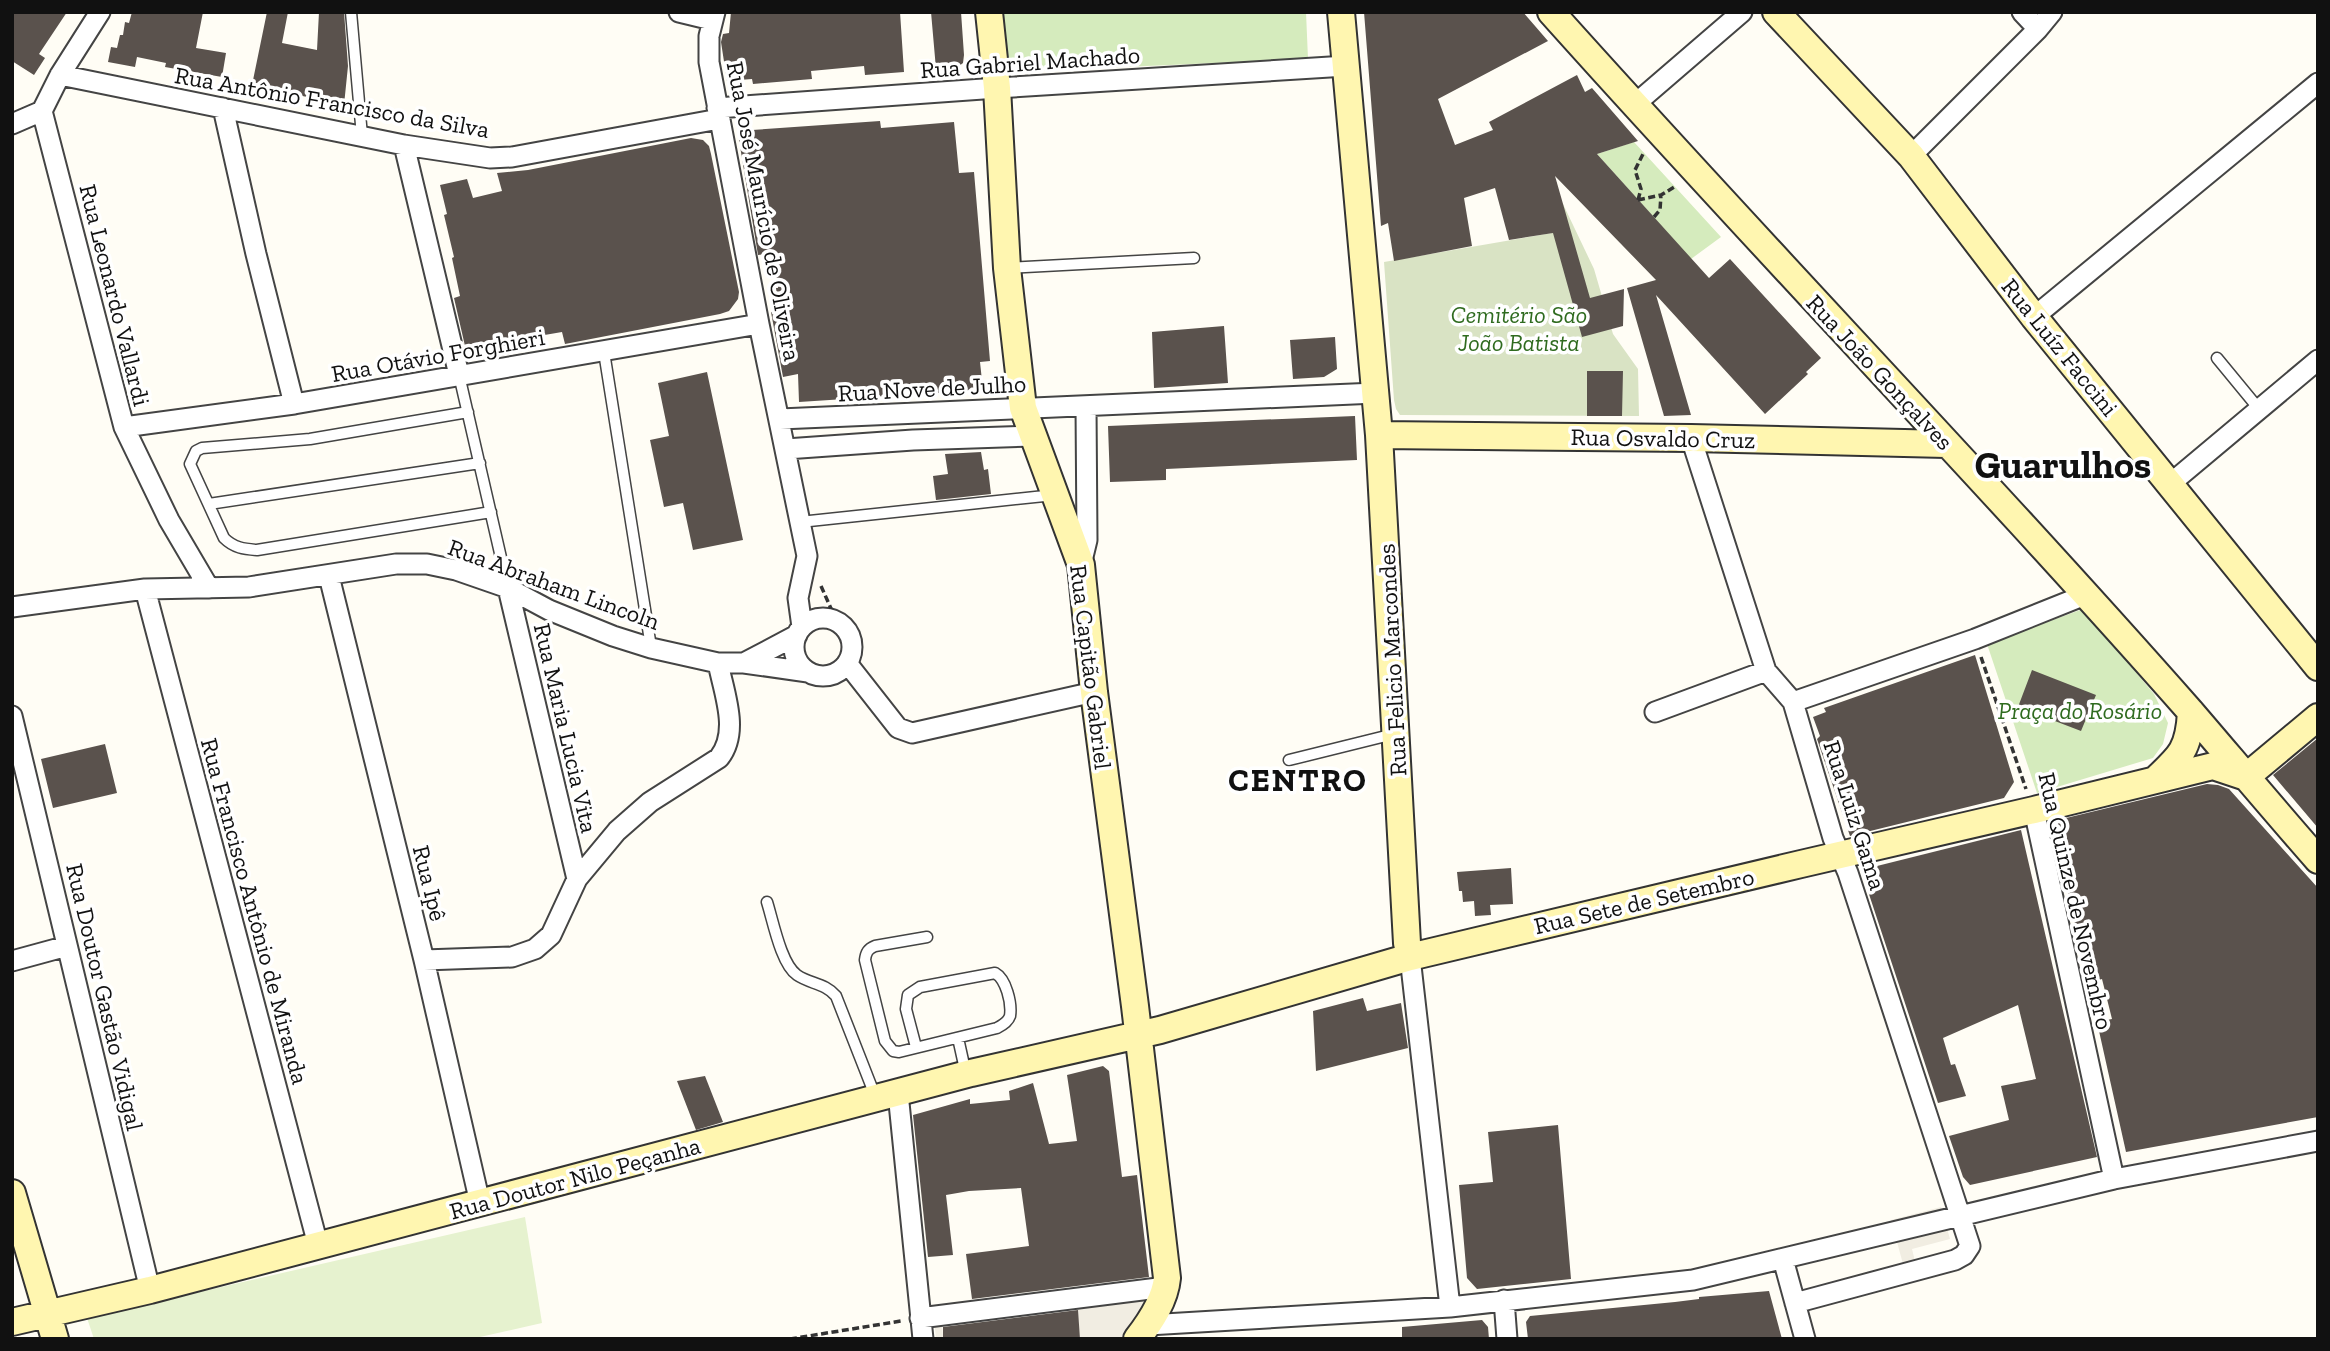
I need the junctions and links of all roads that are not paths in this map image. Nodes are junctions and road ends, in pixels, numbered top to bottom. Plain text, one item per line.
1 (100, 12) edge
2 (351, 12) edge
3 (679, 12) edge
4 (989, 12) edge
5 (1341, 12) edge
6 (1551, 12) edge
7 (1742, 12) edge
8 (1776, 12) edge
9 (2022, 12) edge
10 (2052, 12) edge
11 (714, 16) edge
12 (2038, 29) junction
13 (1346, 66) junction
14 (60, 75) junction
15 (2318, 83) edge
16 (996, 88) junction
17 (1634, 105) junction
18 (222, 108) junction
19 (42, 111) junction
20 (718, 114) junction
21 (12, 124) edge
22 (362, 136) junction
23 (404, 145) junction
24 (1910, 156) junction
25 (1194, 258) dead end
26 (1006, 268) junction
27 (2034, 317) junction
28 (759, 324) junction
29 (604, 352) junction
30 (2217, 358) dead end
31 (2318, 360) edge
32 (459, 375) junction
33 (1376, 393) junction
34 (294, 404) junction
35 (1086, 406) junction
36 (1023, 408) junction
37 (2259, 409) junction
38 (468, 412) junction
39 (780, 419) junction
40 (124, 427) junction
41 (1379, 435) junction
42 (1033, 436) junction
43 (1691, 438) junction
44 (1946, 444) junction
45 (786, 449) junction
46 (480, 463) junction
47 (2170, 484) junction
48 (1055, 495) junction
49 (209, 504) junction
50 (491, 512) junction
51 (800, 522) junction
52 (1081, 565) junction
53 (329, 576) junction
54 (209, 588) junction
55 (508, 588) junction
56 (145, 589) junction
57 (2085, 596) junction
58 (12, 607) edge
59 (799, 631) junction
60 (651, 648) junction
61 (718, 663) junction
62 (744, 663) junction
63 (848, 663) junction
64 (2318, 667) edge
65 (1766, 671) junction
66 (808, 672) junction
67 (1094, 692) junction
68 (1793, 702) junction
69 (1655, 712) dead end
70 (2191, 712) junction
71 (12, 716) edge
72 (2318, 718) edge
73 (1396, 734) junction
74 (1289, 760) dead end
75 (19, 771) edge
76 (2246, 777) junction
77 (2154, 781) junction
78 (2034, 810) junction
79 (1840, 854) junction
80 (2318, 860) edge
81 (577, 879) junction
82 (767, 902) dead end
83 (927, 937) dead end
84 (67, 946) junction
85 (1410, 957) junction
86 (424, 960) junction
87 (12, 961) edge
88 (1138, 1035) junction
89 (960, 1037) junction
90 (916, 1047) junction
91 (969, 1073) junction
92 (887, 1096) junction
93 (2318, 1141) edge
94 (2114, 1179) junction
95 (12, 1193) edge
96 (480, 1203) junction
97 (1961, 1214) junction
98 (318, 1245) junction
99 (1783, 1259) junction
100 (1166, 1287) junction
101 (150, 1290) junction
102 (1504, 1300) junction
103 (1795, 1303) junction
104 (1450, 1307) junction
105 (920, 1318) junction
106 (12, 1322) edge
107 (52, 1326) edge
108 (1142, 1332) edge
109 (923, 1339) edge
110 (1507, 1339) edge
111 (1805, 1339) edge

1 - 14 street
2 - 22 lane
3 - 11 street
4 - 16 street, Rua Capitão Gabriel
5 - 13 street, Rua Felicio Marcondes
6 - 17 street, Rua João Gonçalves
7 - 17 street
8 - 24 street, Rua Luíz Faccini
9 - 12 street
10 - 12 street
11 - 20 street, Rua José Maurício de Oliveira
12 - 24 street
13 - 16 street, Rua Gabriel Machado
13 - 33 street, Rua Felicio Marcondes
14 - 18 street, Rua Antônio Francisco da Silva
14 - 19 street
15 - 27 street
16 - 20 street, Rua Gabriel Machado
16 - 26 street, Rua Capitão Gabriel
17 - 44 street, Rua João Gonçalves
18 - 22 street, Rua Antônio Francisco da Silva
18 - 34 street
19 - 21 street
19 - 40 street, Rua Leonardo Vallardi
20 - 23 street, Rua Antônio Francisco da Silva
20 - 28 street, Rua José Maurício de Oliveira
22 - 23 street, Rua Antônio Francisco da Silva
23 - 32 street
24 - 27 street, Rua Luíz Faccini
25 - 26 lane
26 - 36 street, Rua Capitão Gabriel
27 - 47 street, Rua Luíz Faccini
28 - 29 street, Rua Otávio Forghieri
28 - 39 street, Rua José Maurício de Oliveira
29 - 32 street, Rua Otávio Forghieri
29 - 60 lane
30 - 37 lane
31 - 37 street
32 - 34 street, Rua Otávio Forghieri
32 - 38 lane
33 - 35 street, Rua Nove de Julho
33 - 41 street, Rua Felicio Marcondes
34 - 40 street, Rua Otávio Forghieri
35 - 36 street, Rua Nove de Julho
35 - 52 street
36 - 39 street, Rua Nove de Julho
36 - 42 street, Rua Capitão Gabriel
37 - 47 street
38 - 46 lane
38 - 49 lane
39 - 45 street, Rua José Maurício de Oliveira
40 - 54 street, Rua Leonardo Vallardi
41 - 43 street, Rua Osvaldo Cruz
41 - 73 street, Rua Felicio Marcondes
42 - 45 street
42 - 48 street, Rua Capitão Gabriel
43 - 44 street, Rua Osvaldo Cruz
43 - 65 street, Rua Luiz Gama
44 - 57 street, Rua João Gonçalves
45 - 51 street, Rua José Maurício de Oliveira
46 - 49 lane
46 - 50 lane
47 - 64 street, Rua Luíz Faccini
48 - 51 lane
48 - 52 street, Rua Capitão Gabriel
49 - 50 lane
50 - 55 lane
51 - 59 street, Rua José Maurício de Oliveira
52 - 67 street, Rua Capitão Gabriel
53 - 54 street, Rua Abraham Lincoln
53 - 55 street, Rua Abraham Lincoln
53 - 86 street, Rua Ipê
54 - 56 street, Rua Abraham Lincoln
55 - 60 street, Rua Abraham Lincoln
55 - 81 street, Rua Maria Lucia Vita
56 - 58 street, Rua Abraham Lincoln
56 - 98 street, Rua Francisco Antônio de Miranda
57 - 68 street
57 - 70 street, Rua João Gonçalves
59 - 62 street, Rua Abraham Lincoln
59 - 63 street
59 - 66 street
60 - 61 street, Rua Abraham Lincoln
61 - 62 street, Rua Abraham Lincoln
61 - 81 street
62 - 66 street, Rua Abraham Lincoln
63 - 66 street
63 - 67 street
65 - 68 street, Rua Luiz Gama
65 - 69 street
67 - 88 street, Rua Capitão Gabriel
68 - 79 street, Rua Luiz Gama
70 - 76 street, Rua João Gonçalves
70 - 77 street, Rua Sete de Setembro
71 - 75 street, Rua Doutor Gastão Vidigal
72 - 76 street
73 - 74 lane
73 - 85 street, Rua Felicio Marcondes
75 - 84 street, Rua Doutor Gastão Vidigal
76 - 77 street, Rua Sete de Setembro
76 - 80 street, Rua João Gonçalves
77 - 78 street, Rua Sete de Setembro
78 - 79 street, Rua Sete de Setembro
78 - 94 street, Rua Quinze de Novembro
79 - 85 street, Rua Sete de Setembro
79 - 97 street, Rua Luiz Gama
81 - 86 street
82 - 92 lane
83 - 90 lane
84 - 87 street
84 - 101 street, Rua Doutor Gastão Vidigal
85 - 88 street, Rua Sete de Setembro
85 - 104 street, Rua Felicio Marcondes
86 - 96 street, Rua Ipê
88 - 91 street, Rua Doutor Nilo Peçanha
88 - 100 street, Rua Capitão Gabriel
89 - 90 lane
89 - 90 lane
89 - 91 lane
91 - 92 street, Rua Doutor Nilo Peçanha
92 - 96 street, Rua Doutor Nilo Peçanha
92 - 105 street
93 - 94 street
94 - 97 street
95 - 107 street
96 - 98 street, Rua Doutor Nilo Peçanha
97 - 99 street
97 - 103 street, Rua Luiz Gama
98 - 101 street, Rua Doutor Nilo Peçanha
99 - 102 street
99 - 103 street
100 - 105 street
100 - 108 street, Rua Capitão Gabriel
101 - 107 street, Rua Doutor Nilo Peçanha
102 - 104 street
102 - 110 street
103 - 111 street
104 - 108 street
105 - 109 street
106 - 107 street, Rua Doutor Nilo Peçanha

